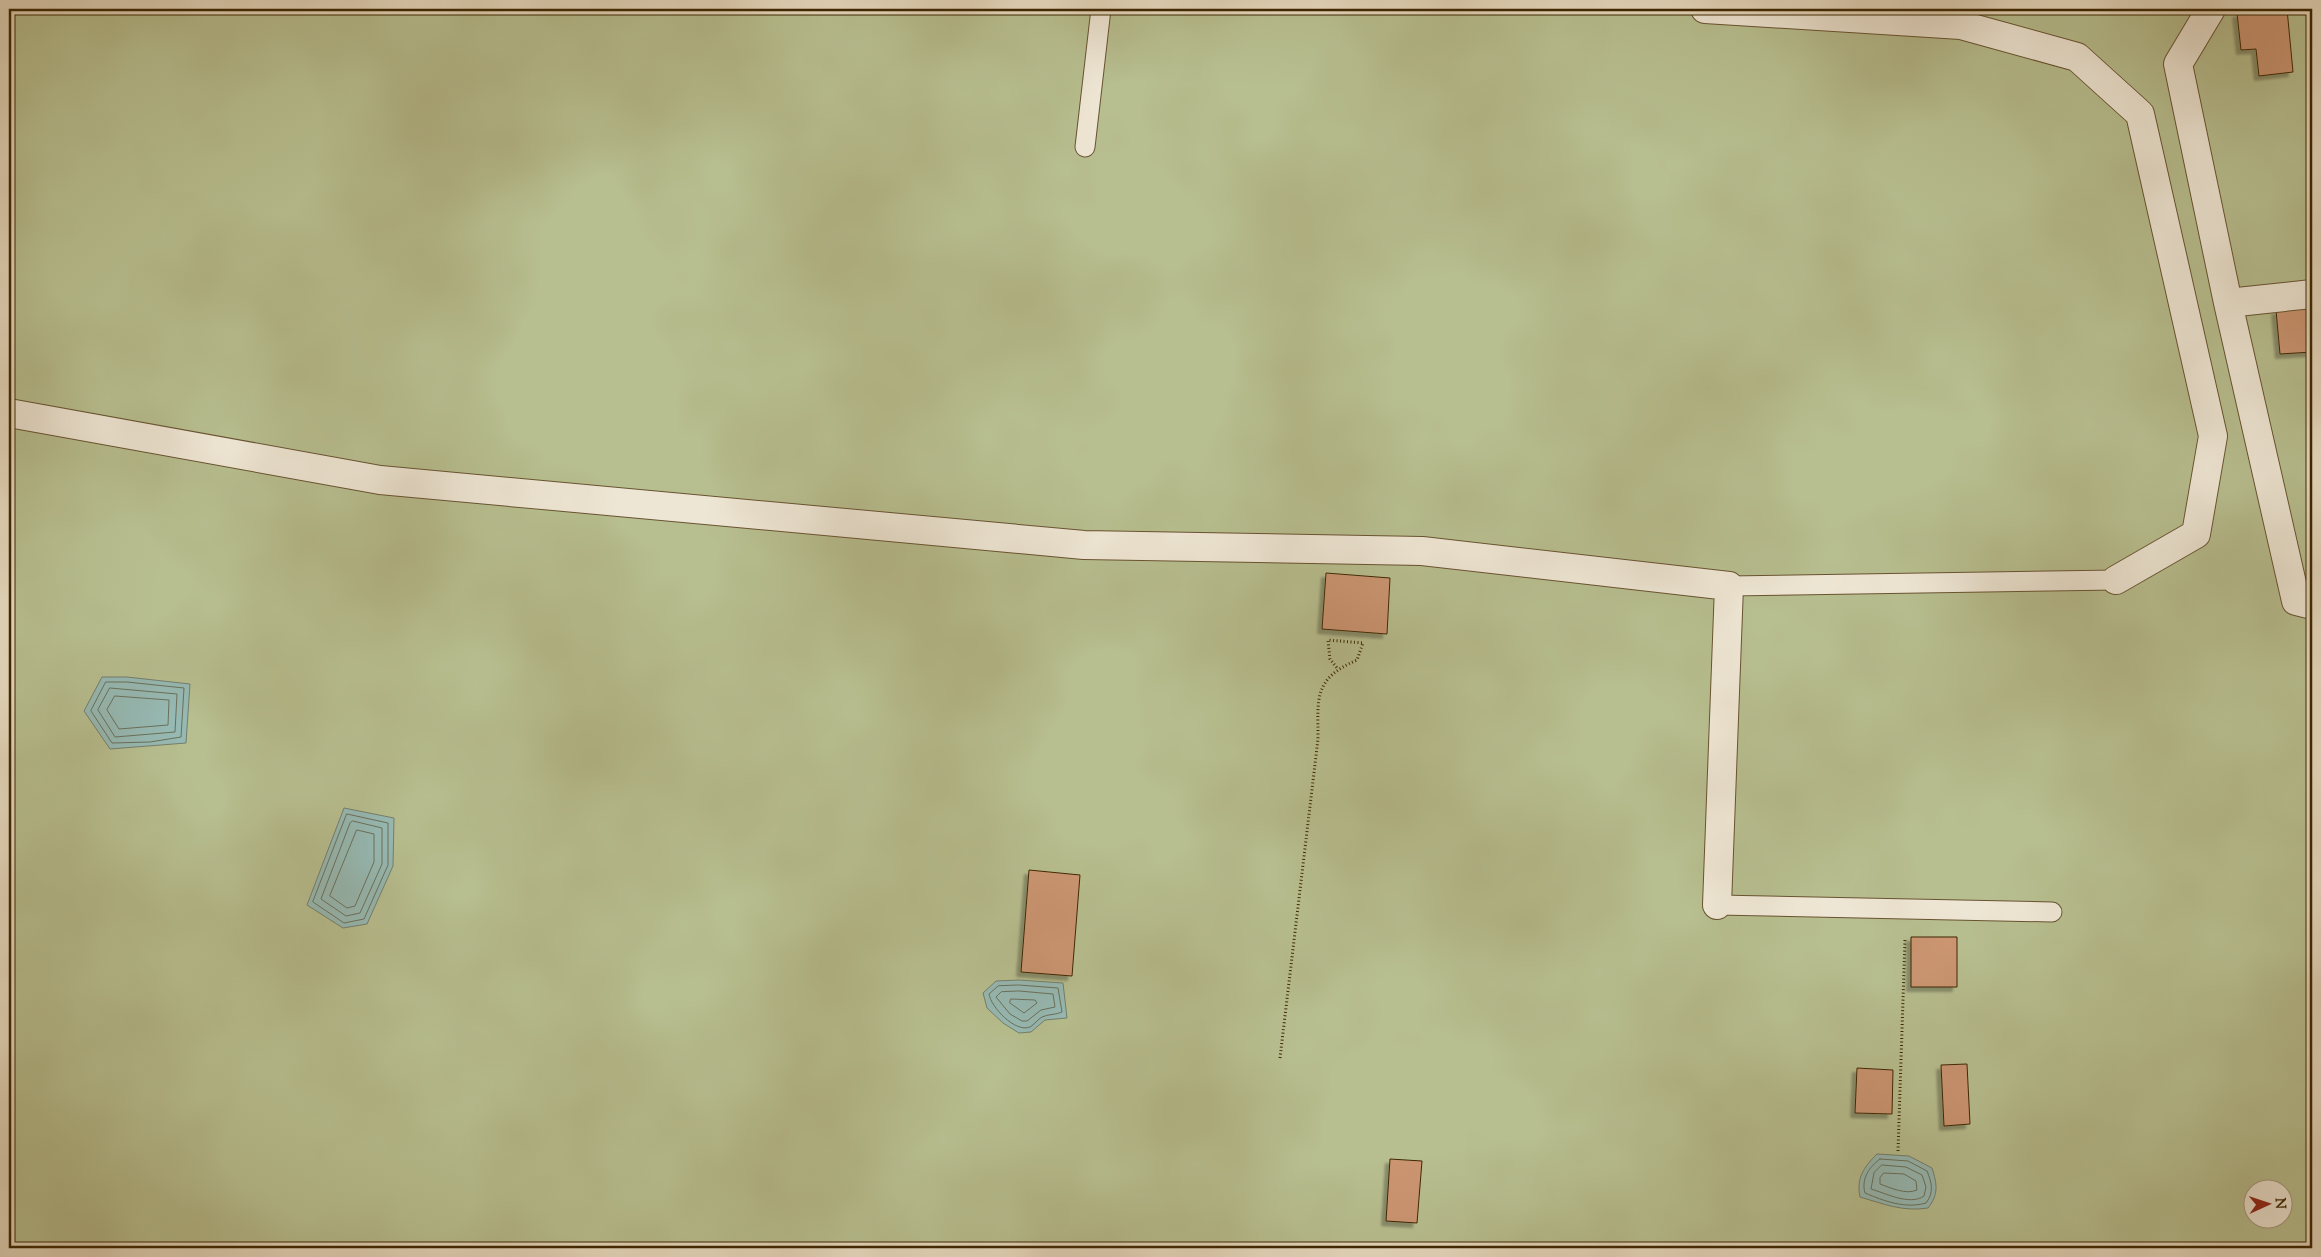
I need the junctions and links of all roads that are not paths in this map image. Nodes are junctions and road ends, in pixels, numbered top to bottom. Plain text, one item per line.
1 (1101, 9) edge
2 (1705, 9) edge
3 (2211, 9) edge
4 (1085, 147) dead end
5 (2312, 294) edge
6 (2228, 303) junction
7 (9, 413) edge
8 (2116, 580) joint
9 (1729, 586) junction
10 (2312, 605) edge
11 (1717, 905) joint
12 (2052, 912) dead end

1 - 4 lane
2 - 8 street
3 - 6 street
5 - 6 street
6 - 10 street
7 - 9 street
8 - 9 lane
9 - 11 street
11 - 12 lane

